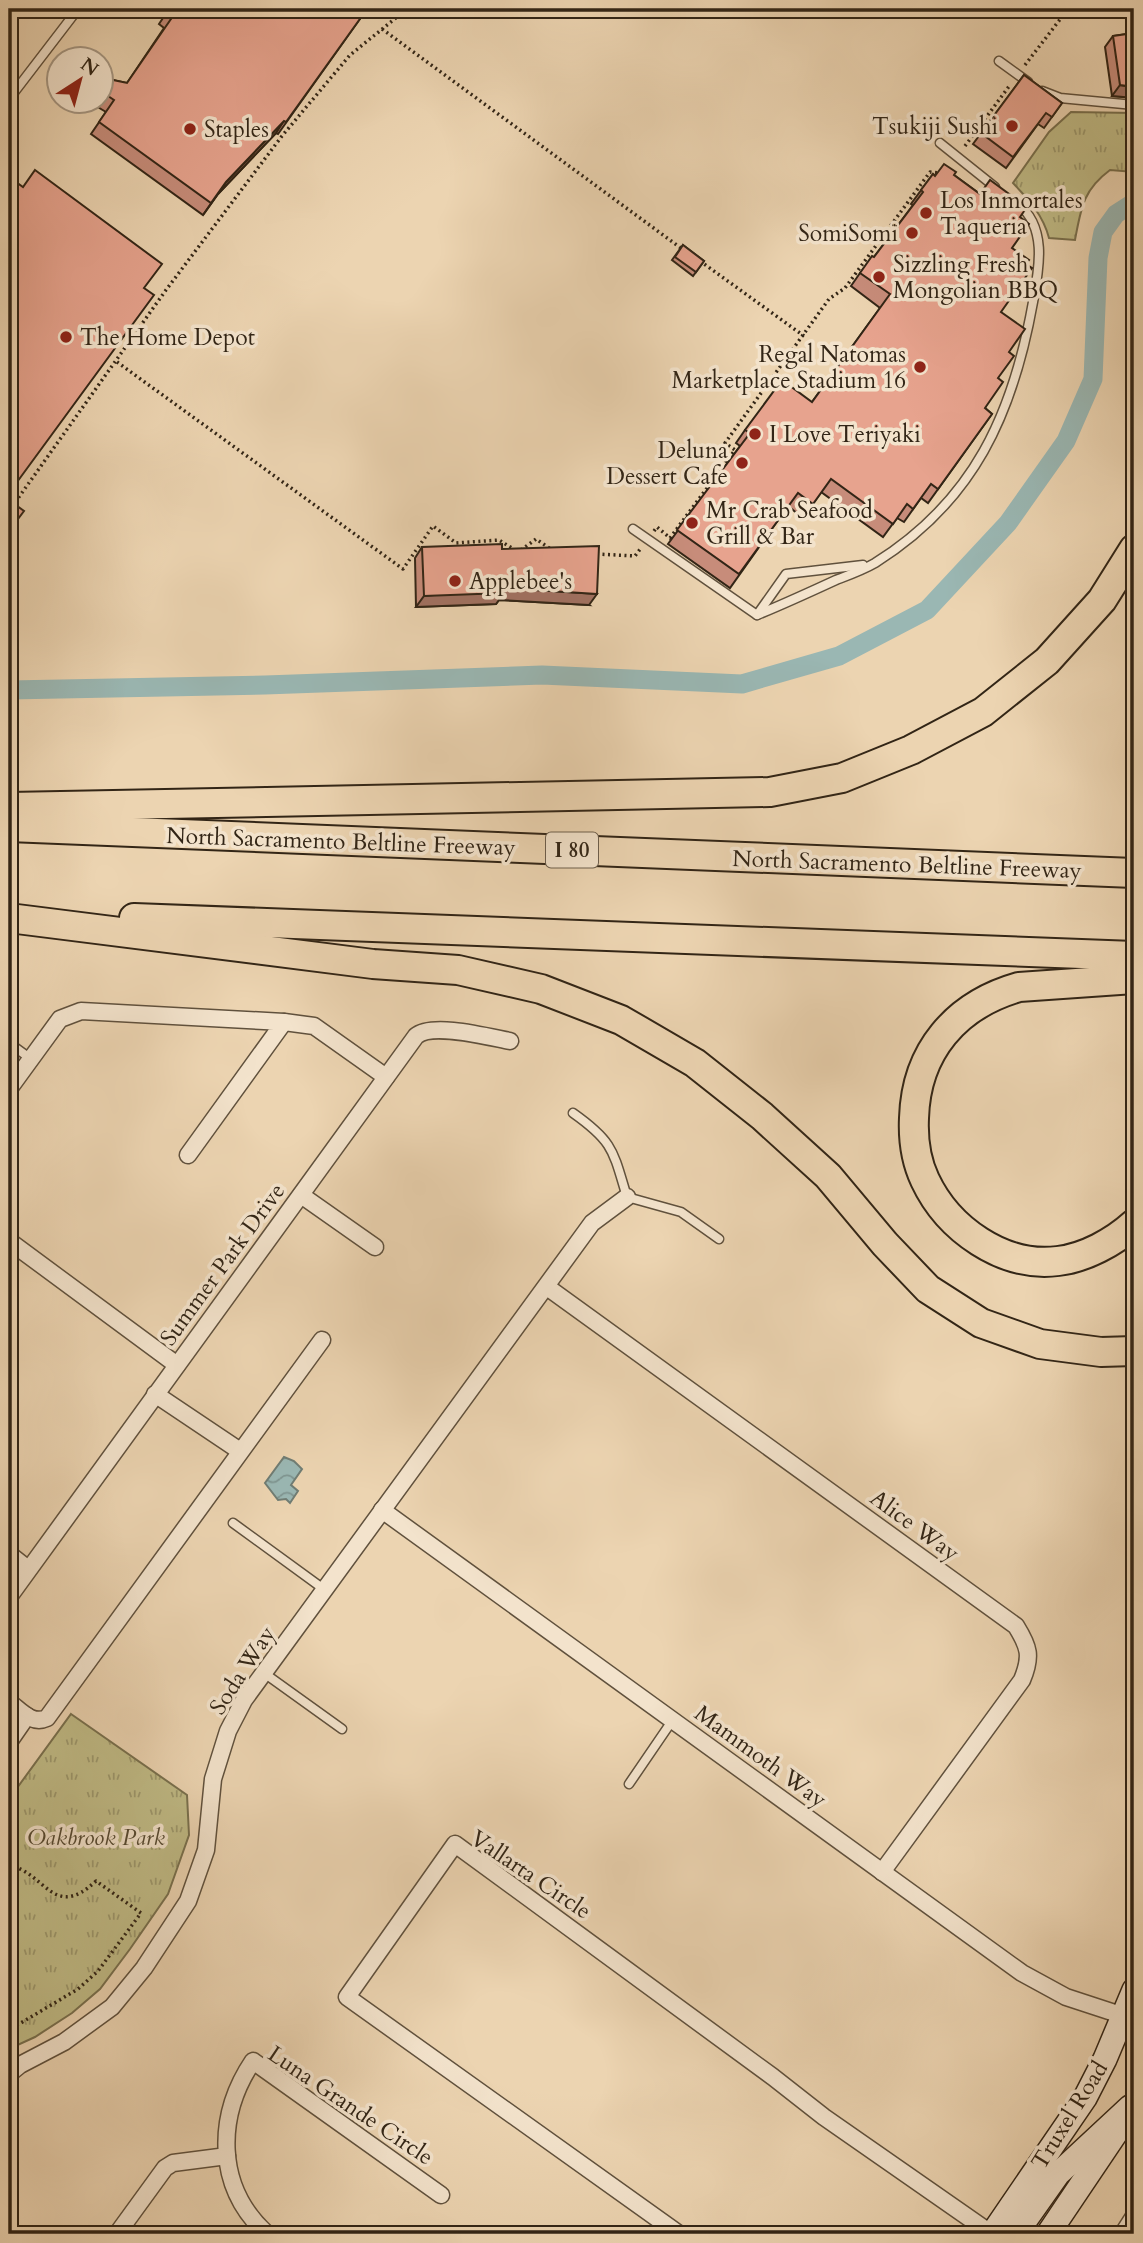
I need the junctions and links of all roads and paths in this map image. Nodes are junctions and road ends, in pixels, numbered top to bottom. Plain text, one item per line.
1 (78, 9) edge
2 (407, 9) edge
3 (1068, 9) edge
4 (382, 29) junction
5 (999, 61) dead end
6 (1018, 74) junction
7 (9, 99) edge
8 (1134, 105) edge
9 (940, 143) dead end
10 (957, 156) junction
11 (687, 252) edge
12 (698, 260) edge
13 (804, 336) junction
14 (117, 362) junction
15 (9, 511) edge
16 (633, 529) dead end
17 (648, 540) junction
18 (1134, 549) edge
19 (590, 553) edge
20 (558, 554) edge
21 (873, 564) junction
22 (758, 615) junction
23 (9, 807) edge
24 (9, 827) edge
25 (1134, 873) edge
26 (9, 913) edge
27 (9, 918) edge
28 (1134, 956) edge
29 (1134, 979) edge
30 (284, 1022) junction
31 (510, 1041) dead end
32 (9, 1043) edge
33 (31, 1059) junction
34 (386, 1077) junction
35 (9, 1089) edge
36 (573, 1113) dead end
37 (188, 1155) dead end
38 (301, 1195) junction
39 (627, 1197) junction
40 (1134, 1224) edge
41 (719, 1240) dead end
42 (9, 1241) edge
43 (375, 1247) dead end
44 (547, 1287) junction
45 (322, 1340) dead end
46 (1134, 1350) edge
47 (177, 1365) junction
48 (155, 1394) junction
49 (240, 1451) junction
50 (382, 1510) junction
51 (233, 1523) dead end
52 (9, 1554) edge
53 (28, 1569) junction
54 (325, 1590) junction
55 (9, 1597) edge
56 (264, 1673) junction
57 (9, 1702) edge
58 (27, 1716) junction
59 (673, 1721) junction
60 (342, 1729) dead end
61 (9, 1742) edge
62 (629, 1784) dead end
63 (9, 1865) edge
64 (882, 1872) junction
65 (1134, 1990) edge
66 (1124, 2016) junction
67 (9, 2030) edge
68 (9, 2074) edge
69 (1132, 2103) edge
70 (227, 2156) junction
71 (441, 2195) dead end
72 (1134, 2209) edge
73 (1059, 2230) edge
74 (117, 2234) edge
75 (267, 2234) edge
76 (679, 2234) edge
77 (992, 2234) edge
78 (1118, 2234) edge

1 - 7 lane
2 - 4 path
3 - 6 path
4 - 11 path
4 - 14 path
5 - 6 lane
6 - 8 lane
6 - 10 path
9 - 10 lane
10 - 13 path
10 - 21 lane
12 - 13 path
13 - 17 path
14 - 15 path
14 - 20 path
16 - 17 lane
17 - 19 path
17 - 22 lane
18 - 23 highway
21 - 22 lane
21 - 22 lane
24 - 25 highway, North Sacramento Beltline Freeway / I 80
26 - 28 highway
27 - 46 highway
29 - 40 highway
30 - 33 street
30 - 34 street
30 - 37 street
31 - 34 street, Summer Park Drive
32 - 33 lane
33 - 35 street
34 - 38 street, Summer Park Drive
36 - 39 lane
38 - 43 street
38 - 47 street, Summer Park Drive
39 - 41 lane
39 - 44 street, Soda Way
42 - 47 street
44 - 50 street, Soda Way
44 - 64 street, Alice Way
45 - 49 street
47 - 48 street, Summer Park Drive
48 - 49 street
48 - 53 street, Summer Park Drive
49 - 58 street
50 - 54 street, Soda Way
50 - 59 street, Mammoth Way
51 - 54 lane
52 - 53 street
53 - 55 street, Summer Park Drive
54 - 56 street, Soda Way
56 - 60 lane
56 - 68 street, Soda Way
57 - 58 street
58 - 61 street
59 - 62 lane
59 - 64 street, Mammoth Way
63 - 67 path
64 - 66 street, Mammoth Way
65 - 66 main road, Truxel Road
66 - 77 main road, Truxel Road
69 - 73 main road, Truxel Road
69 - 77 main road
70 - 71 street, Luna Grande Circle
70 - 74 street
70 - 75 street, Luna Grande Circle
72 - 78 lane
76 - 77 street, Vallarta Circle

